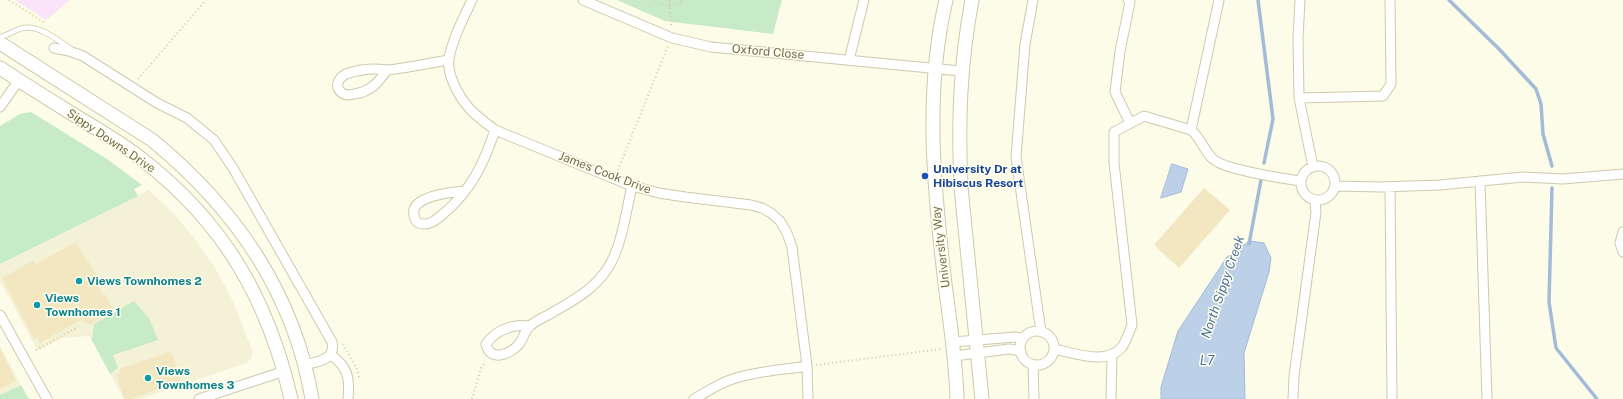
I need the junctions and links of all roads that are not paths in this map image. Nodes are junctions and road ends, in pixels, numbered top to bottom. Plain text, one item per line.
1 (472, 0) edge
2 (583, 0) edge
3 (864, 0) edge
4 (946, 0) edge
5 (972, 0) edge
6 (1034, 0) edge
7 (1128, 0) edge
8 (1219, 0) edge
9 (1300, 0) edge
10 (1390, 0) edge
11 (0, 37) edge
12 (0, 43) edge
13 (54, 48) dead end
14 (80, 55) junction
15 (449, 60) junction
16 (849, 60) junction
17 (0, 68) edge
18 (935, 68) junction
19 (387, 70) junction
20 (962, 71) junction
21 (19, 80) junction
22 (1299, 98) junction
23 (0, 108) edge
24 (1130, 123) junction
25 (496, 130) junction
26 (1191, 130) junction
27 (1313, 167) junction
28 (1623, 174) edge
29 (1300, 181) junction
30 (1480, 181) junction
31 (632, 186) junction
32 (1336, 186) junction
33 (1390, 187) junction
34 (464, 191) junction
35 (1315, 202) junction
36 (1623, 232) edge
37 (1623, 252) edge
38 (0, 315) edge
39 (529, 326) junction
40 (1041, 332) junction
41 (1023, 338) junction
42 (976, 340) junction
43 (954, 348) junction
44 (1054, 349) junction
45 (1021, 351) junction
46 (978, 353) junction
47 (331, 355) junction
48 (1112, 356) junction
49 (1033, 364) junction
50 (304, 366) junction
51 (807, 366) junction
52 (285, 371) junction
53 (47, 399) edge
54 (199, 399) edge
55 (291, 399) edge
56 (312, 399) edge
57 (348, 399) edge
58 (694, 399) edge
59 (808, 399) edge
60 (957, 399) edge
61 (982, 399) edge
62 (1034, 399) edge
63 (1111, 399) edge
64 (1293, 399) edge
65 (1392, 399) edge
66 (1486, 399) edge

1 - 15 street, James Cook Drive
2 - 16 street, Oxford Close
3 - 16 street
4 - 18 main road, University Way
5 - 20 main road, University Way
6 - 40 street
7 - 24 street
8 - 26 street
9 - 22 street
10 - 22 street
11 - 14 lane
12 - 50 main road, Sippy Downs Drive
13 - 14 street
14 - 47 street
15 - 19 street
15 - 25 street, James Cook Drive
16 - 18 street, Oxford Close
17 - 21 main road, Sippy Downs Drive
18 - 20 street, Oxford Close
18 - 43 main road, University Way
19 - 19 street
20 - 42 main road, University Way
21 - 23 street
21 - 52 main road, Sippy Downs Drive
22 - 27 street
24 - 26 street
24 - 48 street
25 - 31 street, James Cook Drive
25 - 34 street
26 - 29 street
27 - 29 street
27 - 32 street
28 - 30 street
29 - 35 street
30 - 33 street
30 - 66 street
31 - 39 street
31 - 51 street, James Cook Drive
32 - 33 street
32 - 35 street
33 - 65 street
34 - 34 street
35 - 64 street
36 - 37 street
38 - 53 street
39 - 39 street
40 - 41 street
40 - 44 street
41 - 42 street
41 - 45 street
42 - 43 street
42 - 46 main road, University Way
43 - 46 street
43 - 60 main road, University Way
44 - 48 street
44 - 49 street
45 - 46 street
45 - 49 street
46 - 61 main road, University Way
47 - 50 street
47 - 57 street
48 - 63 street
49 - 62 street
50 - 52 main road
50 - 56 main road, Sippy Downs Drive
51 - 58 street
51 - 59 street, James Cook Drive
52 - 54 street
52 - 55 main road, Sippy Downs Drive

